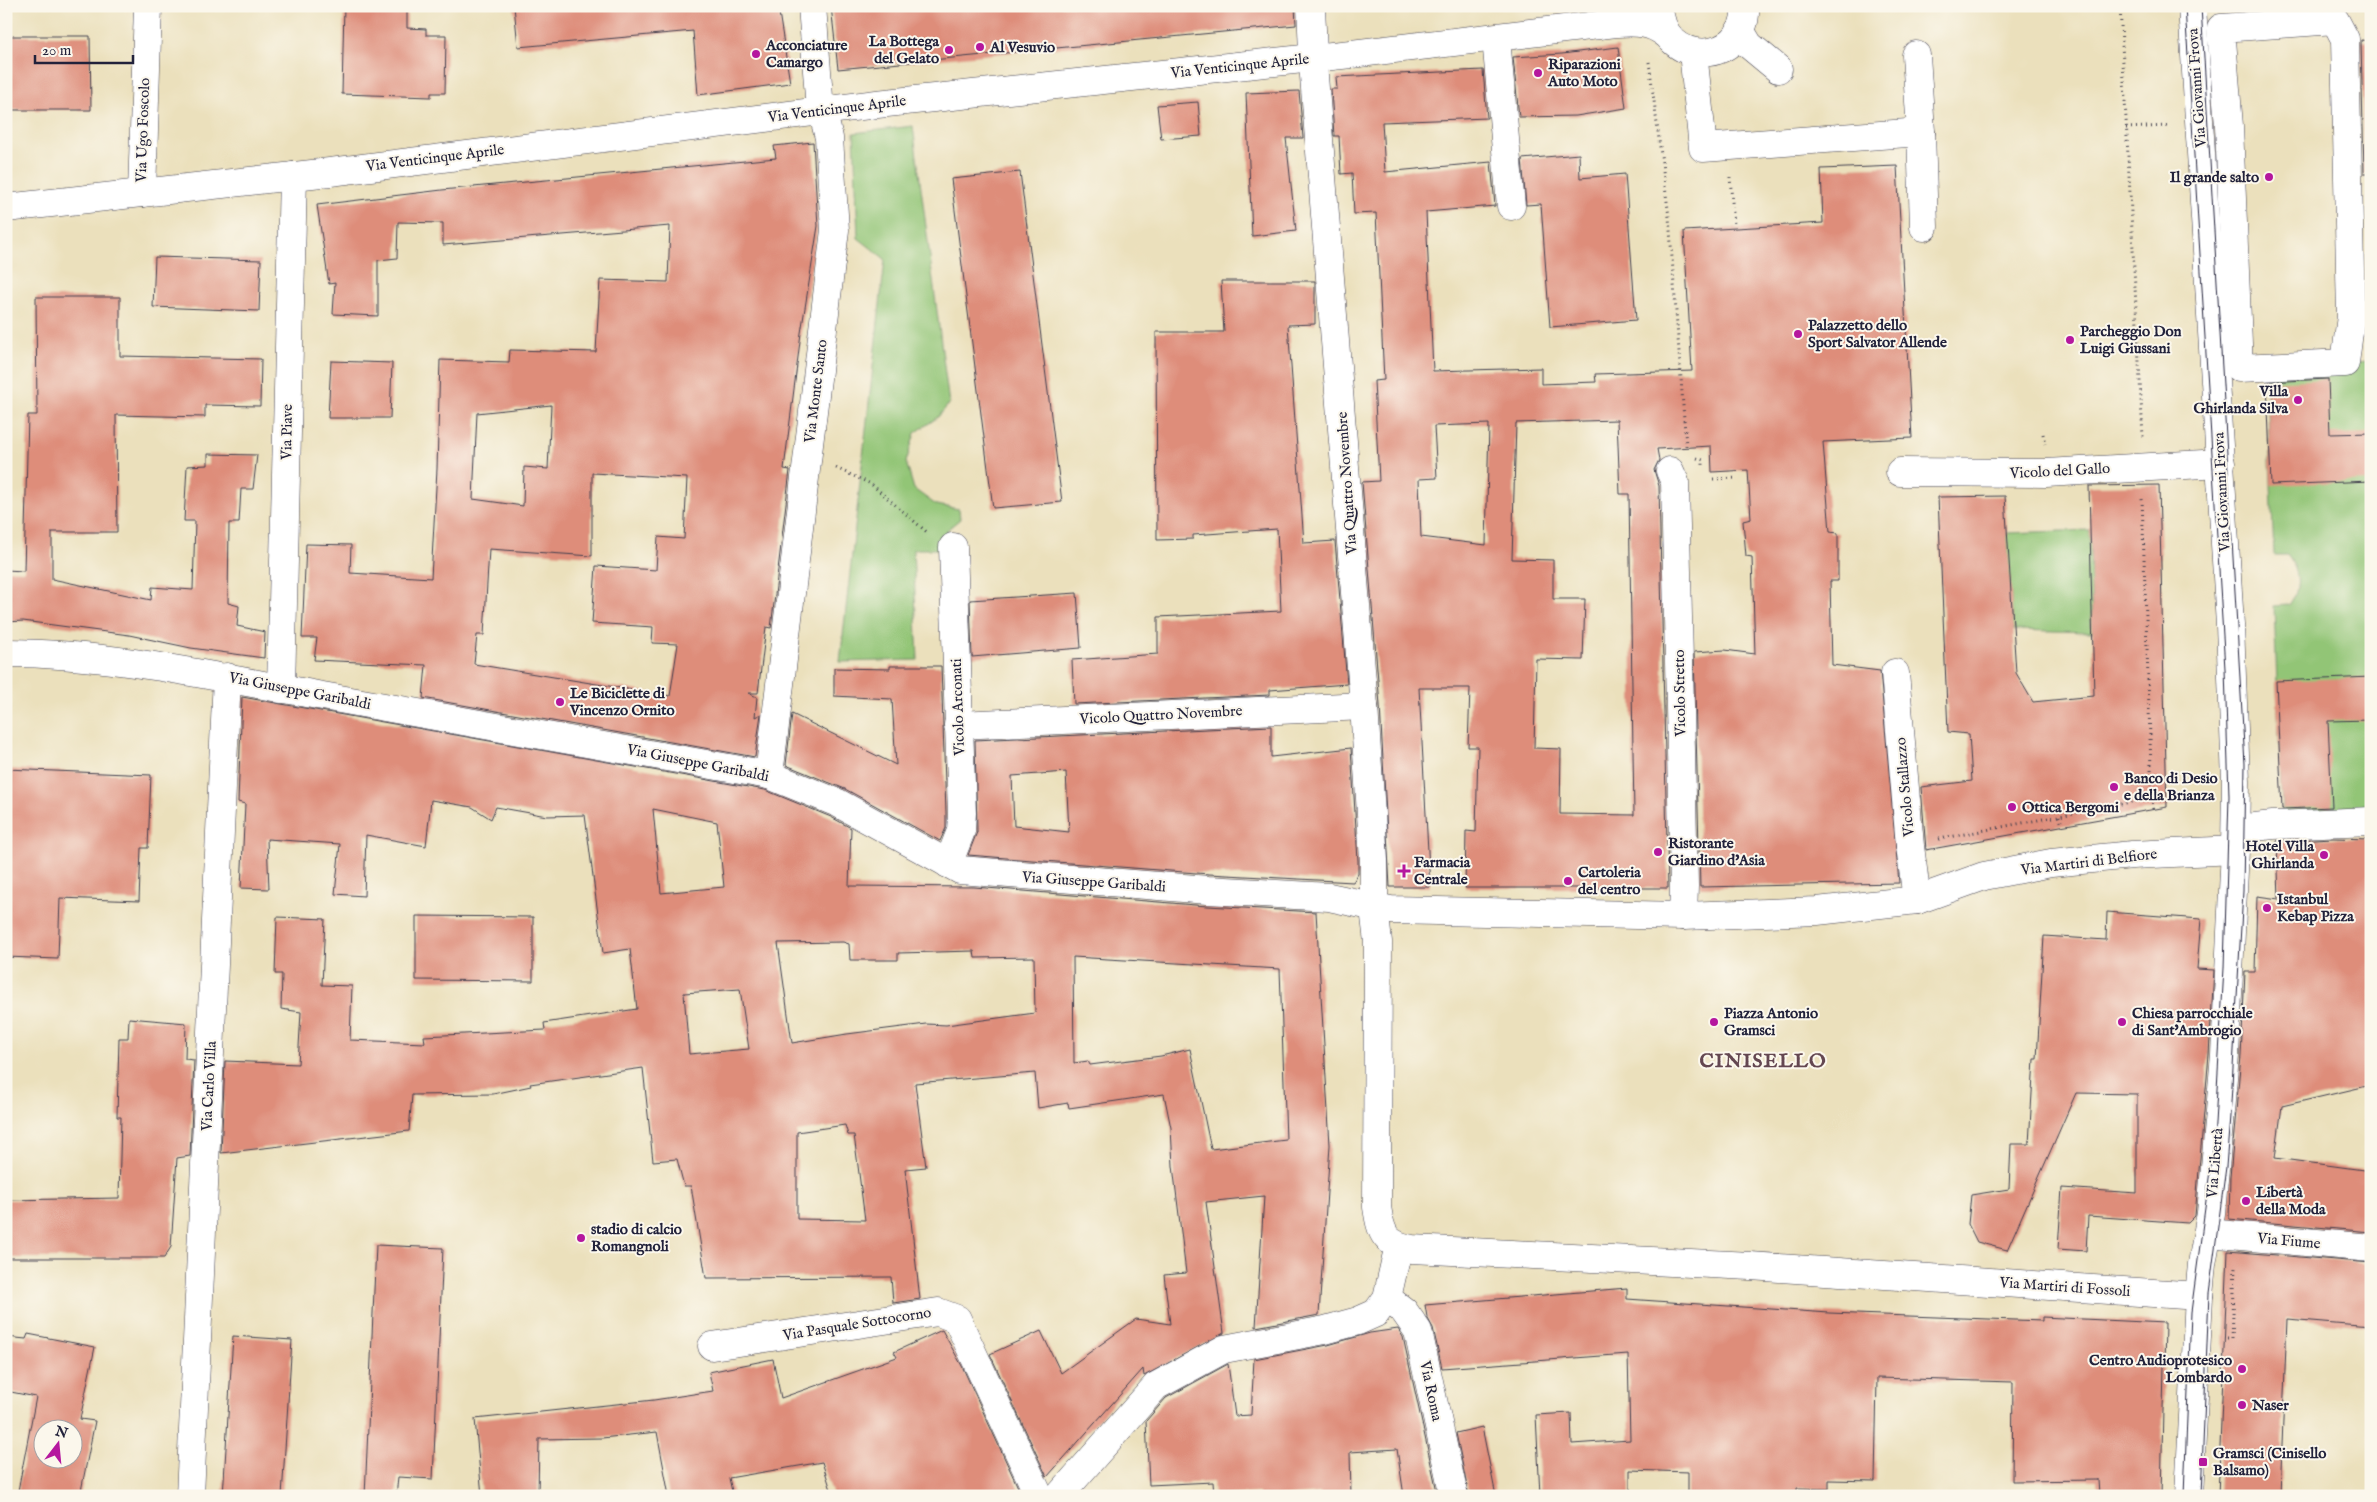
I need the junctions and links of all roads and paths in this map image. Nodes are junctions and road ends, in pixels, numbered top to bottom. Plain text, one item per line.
1 (148, 6) edge
2 (812, 6) edge
3 (1311, 6) edge
4 (1659, 6) edge
5 (2120, 6) edge
6 (2192, 6) edge
7 (1743, 18) edge
8 (2334, 20) joint
9 (1666, 34) junction
10 (1496, 38) junction
11 (1693, 52) junction
12 (1916, 55) dead end
13 (1648, 57) dead end
14 (1315, 58) junction
15 (1778, 69) dead end
16 (822, 111) junction
17 (1921, 132) junction
18 (1726, 146) junction
19 (294, 176) junction
20 (142, 194) junction
21 (1511, 206) dead end
22 (6, 208) edge
23 (1734, 225) dead end
24 (1924, 227) dead end
25 (808, 455) junction
26 (1678, 463) joint
27 (2221, 463) junction
28 (2145, 466) junction
29 (1900, 472) dead end
30 (1737, 478) dead end
31 (1713, 479) dead end
32 (2142, 495) dead end
33 (954, 547) joint
34 (6, 653) edge
35 (1895, 673) dead end
36 (227, 677) junction
37 (281, 689) junction
38 (1364, 706) junction
39 (958, 725) junction
40 (769, 775) junction
41 (2152, 798) junction
42 (2153, 809) dead end
43 (2059, 816) junction
44 (2371, 822) edge
45 (2062, 824) dead end
46 (1936, 839) dead end
47 (2236, 839) junction
48 (948, 864) junction
49 (1917, 900) junction
50 (1374, 908) junction
51 (1683, 916) junction
52 (2208, 1233) junction
53 (1402, 1247) junction
54 (2371, 1248) edge
55 (2235, 1263) dead end
56 (2199, 1296) junction
57 (1387, 1298) junction
58 (2224, 1338) dead end
59 (712, 1346) dead end
60 (190, 1496) edge
61 (1039, 1496) edge
62 (1059, 1496) edge
63 (1454, 1496) edge
64 (2189, 1496) edge

1 - 20 street, Via Ugo Foscolo
2 - 16 street, Via Monte Santo
3 - 14 street, Via Quattro Novembre
4 - 9 street
5 - 28 path
6 - 27 street, Via Giovanni Frova
7 - 11 street
7 - 15 street
8 - 8 street
9 - 10 street, Via Venticinque Aprile
9 - 11 street, Via Venticinque Aprile
10 - 14 street, Via Venticinque Aprile
10 - 21 street
11 - 18 street
12 - 17 street
13 - 26 path
14 - 16 street, Via Venticinque Aprile
14 - 38 street, Via Quattro Novembre
16 - 19 street, Via Venticinque Aprile
16 - 25 street, Via Monte Santo
17 - 18 street
17 - 24 street
18 - 23 path
19 - 20 street, Via Venticinque Aprile
19 - 37 street, Via Piave
20 - 22 street, Via Venticinque Aprile
25 - 33 path
25 - 40 street, Via Monte Santo
26 - 51 street, Vicolo Stretto
27 - 28 street, Vicolo del Gallo
27 - 47 street, Via Giovanni Frova
28 - 29 street, Vicolo del Gallo
30 - 31 path
32 - 41 path
33 - 39 street, Vicolo Arconati
34 - 36 street, Via Giuseppe Garibaldi
35 - 49 street, Vicolo Stallazzo
36 - 37 street, Via Giuseppe Garibaldi
36 - 60 street, Via Carlo Villa
37 - 40 street, Via Giuseppe Garibaldi
38 - 39 street, Vicolo Quattro Novembre
38 - 50 street, Via Quattro Novembre
39 - 48 street, Vicolo Arconati
40 - 48 street, Via Giuseppe Garibaldi
41 - 42 path
41 - 43 path
43 - 45 path
43 - 46 path
44 - 47 street, Via Martiri di Belfiore
47 - 49 street, Via Martiri di Belfiore
47 - 52 street, Via Libertà
48 - 50 street, Via Giuseppe Garibaldi
49 - 51 street
50 - 51 street
50 - 53 street
52 - 54 street, Via Fiume
52 - 56 street, Via Libertà
53 - 56 street, Via Martiri di Fossoli
53 - 57 street
55 - 58 path
56 - 64 street, Via Libertà
57 - 62 street
57 - 63 street, Via Roma
59 - 61 street, Via Pasquale Sottocorno

